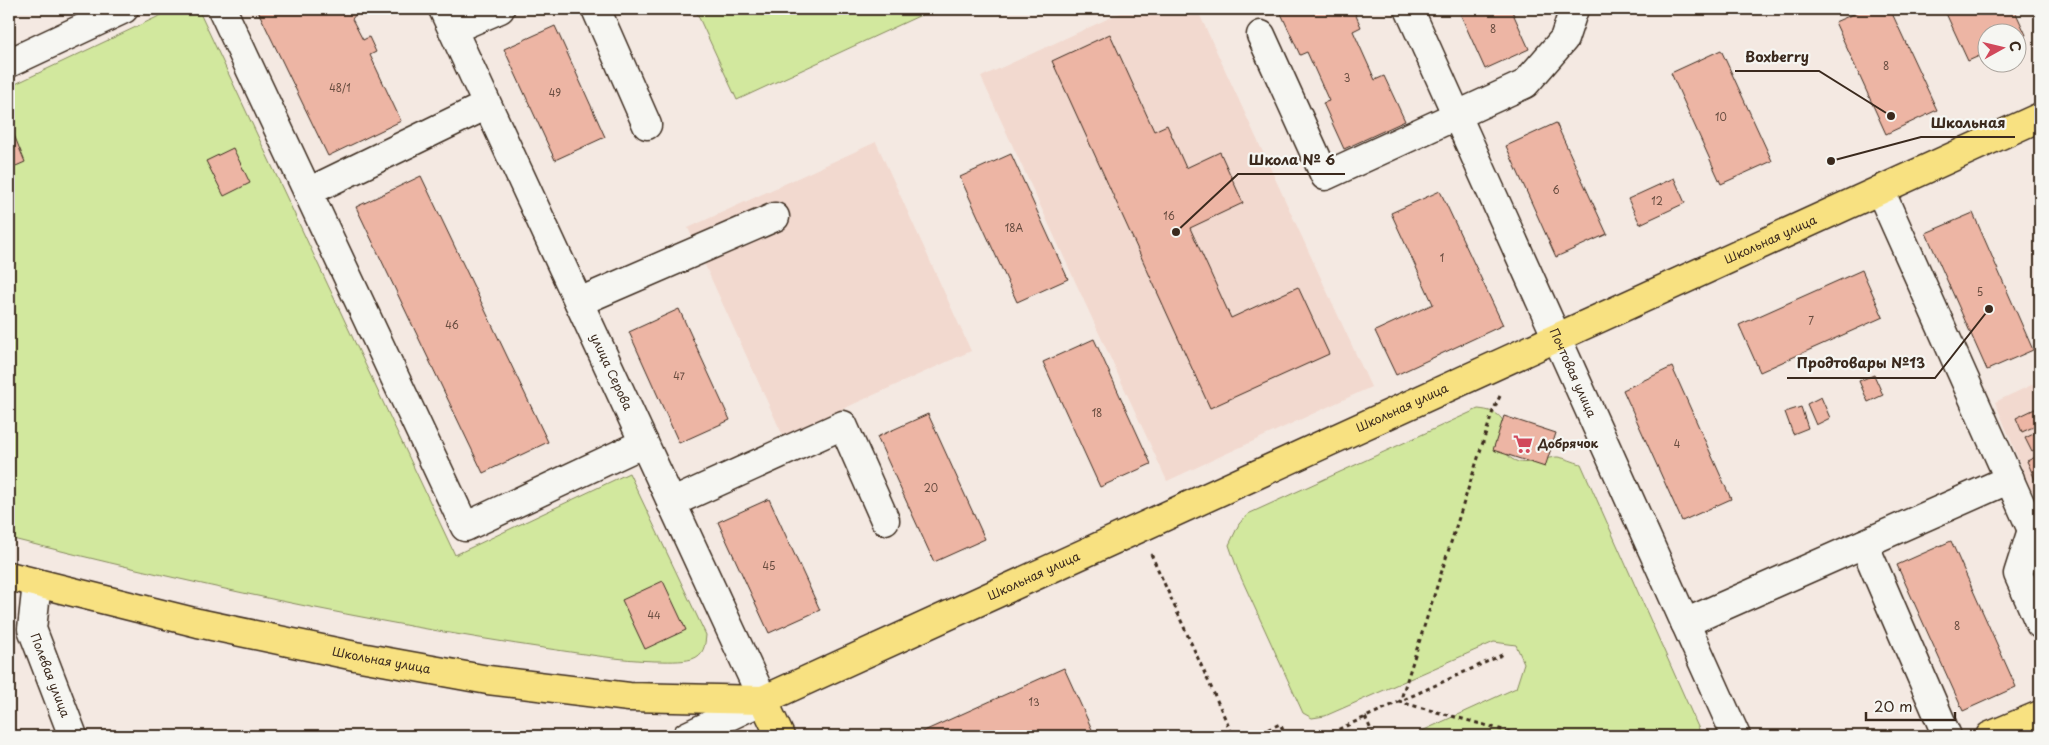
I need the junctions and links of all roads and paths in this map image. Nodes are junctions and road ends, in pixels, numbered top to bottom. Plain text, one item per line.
1 (124, 9) edge
2 (222, 9) edge
3 (500, 9) edge
4 (596, 9) edge
5 (1408, 9) edge
6 (1574, 9) edge
7 (448, 19) edge
8 (1261, 35) dead end
9 (9, 63) edge
10 (487, 105) junction
11 (1457, 116) junction
12 (2040, 117) edge
13 (647, 125) dead end
14 (1880, 190) junction
15 (308, 192) junction
16 (775, 216) dead end
17 (579, 302) junction
18 (1557, 337) junction
19 (1500, 395) dead end
20 (644, 443) junction
21 (2010, 479) junction
22 (671, 503) junction
23 (885, 520) dead end
24 (1139, 528) junction
25 (2036, 528) edge
26 (1864, 544) junction
27 (9, 576) edge
28 (37, 583) junction
29 (1685, 623) junction
30 (2040, 624) edge
31 (1504, 654) dead end
32 (763, 700) junction
33 (1400, 702) junction
34 (2040, 715) edge
35 (1365, 718) junction
36 (73, 736) edge
37 (687, 736) edge
38 (780, 736) edge
39 (1233, 736) edge
40 (1253, 736) edge
41 (1286, 736) edge
42 (1324, 736) edge
43 (1374, 736) edge
44 (1525, 736) edge
45 (1736, 736) edge
46 (1947, 736) edge
47 (1990, 736) edge

1 - 9 street
2 - 15 street
3 - 7 street
4 - 13 street
5 - 11 street, Почтовая улица
6 - 11 street
7 - 10 street, улица Серова
8 - 11 street
10 - 15 street
10 - 17 street, улица Серова
11 - 18 street, Почтовая улица
12 - 14 main road, Школьная улица
14 - 18 main road, Школьная улица
14 - 21 street
15 - 20 street
16 - 17 street
17 - 20 street, улица Серова
18 - 24 main road, Школьная улица
18 - 29 street, Почтовая улица
19 - 33 path
20 - 22 street, улица Серова
21 - 25 street
21 - 26 street
22 - 23 street
22 - 32 street, улица Серова
24 - 32 main road, Школьная улица
24 - 39 path
25 - 30 street
26 - 29 street
26 - 46 street
27 - 28 main road, Школьная улица
28 - 32 main road, Школьная улица
28 - 36 street, Полевая улица
29 - 45 street, Почтовая улица
31 - 33 path
32 - 37 street, Школьная улица
32 - 38 main road, улица Серова
33 - 35 path
33 - 44 path
34 - 47 main road
35 - 42 path
35 - 43 path
40 - 41 path

